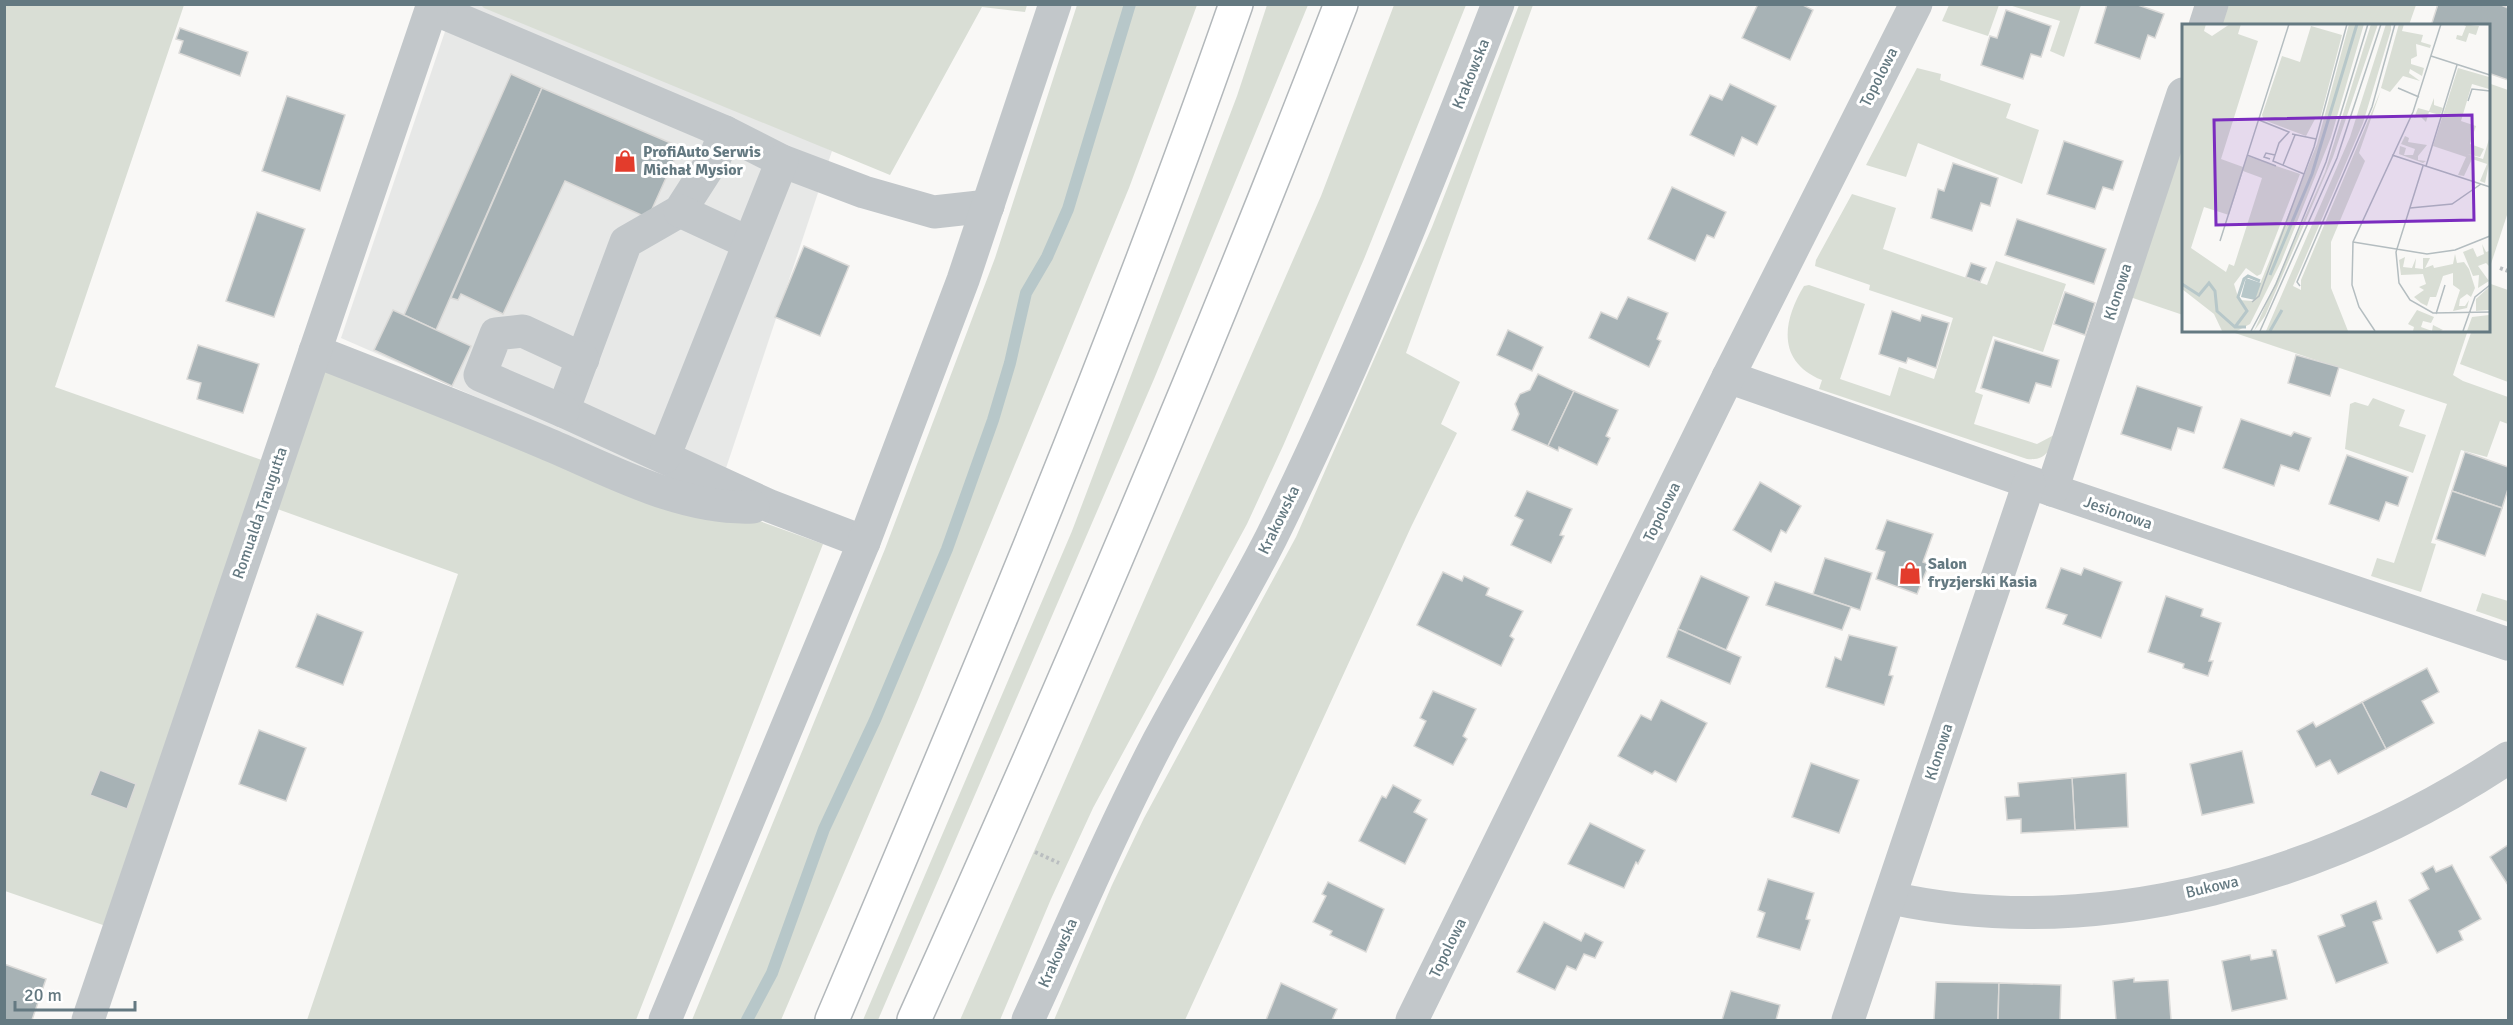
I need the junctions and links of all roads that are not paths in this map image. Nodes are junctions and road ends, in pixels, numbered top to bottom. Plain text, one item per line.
1 (1055, 4) edge
2 (1236, 4) edge
3 (1341, 4) edge
4 (1498, 4) edge
5 (1916, 4) edge
6 (2212, 4) edge
7 (432, 6) edge
8 (2206, 24) edge
9 (2182, 97) edge
10 (725, 132) junction
11 (782, 161) junction
12 (988, 206) junction
13 (680, 211) junction
14 (749, 243) junction
15 (315, 351) junction
16 (583, 359) junction
17 (1728, 377) junction
18 (563, 411) junction
19 (664, 458) junction
20 (2041, 487) junction
21 (770, 506) junction
22 (864, 542) junction
23 (2508, 644) edge
24 (2508, 758) edge
25 (1891, 898) junction
26 (88, 1020) edge
27 (666, 1020) edge
28 (832, 1020) edge
29 (914, 1020) edge
30 (1028, 1020) edge
31 (1412, 1020) edge
32 (1848, 1020) edge

1 - 12 street
2 - 28 highway
3 - 29 highway
4 - 30 street, Krakowska
5 - 17 street, Topolowa
6 - 8 street
7 - 10 street
7 - 15 street, Romualda Traugutta
9 - 20 street, Klonowa
10 - 11 street
10 - 13 street
11 - 12 street
11 - 14 street
12 - 22 street
13 - 14 street
13 - 16 street
14 - 19 street
15 - 21 street
15 - 26 street, Romualda Traugutta
16 - 18 street
16 - 18 street
17 - 20 street, Jesionowa
17 - 31 street, Topolowa
18 - 19 street
19 - 21 street
20 - 23 street, Jesionowa
20 - 25 street, Klonowa
21 - 22 street
22 - 27 street
24 - 25 street, Bukowa
25 - 32 street, Klonowa

